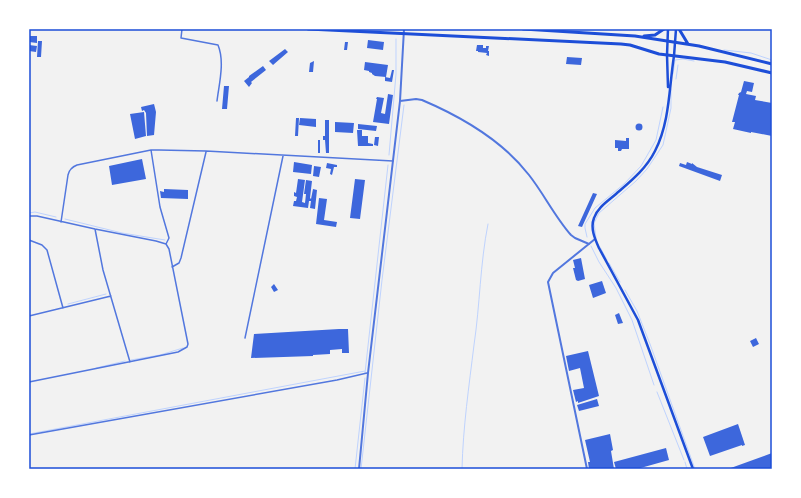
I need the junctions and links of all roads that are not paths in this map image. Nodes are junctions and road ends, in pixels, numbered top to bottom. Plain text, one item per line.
1 (182, 29) edge
2 (308, 29) edge
3 (404, 29) edge
4 (523, 29) edge
5 (628, 29) edge
6 (638, 29) edge
7 (664, 29) edge
8 (668, 29) edge
9 (677, 29) edge
10 (403, 34) junction
11 (635, 36) junction
12 (668, 41) junction
13 (675, 42) junction
14 (688, 44) junction
15 (667, 55) junction
16 (674, 56) junction
17 (772, 64) edge
18 (772, 73) edge
19 (669, 94) junction
20 (400, 101) junction
21 (218, 102) dead end
22 (150, 150) junction
23 (206, 151) junction
24 (283, 156) junction
25 (394, 161) junction
26 (29, 216) edge
27 (61, 222) junction
28 (95, 229) junction
29 (595, 239) junction
30 (29, 240) edge
31 (166, 244) junction
32 (589, 244) junction
33 (172, 267) junction
34 (111, 296) junction
35 (63, 308) junction
36 (29, 316) edge
37 (245, 338) dead end
38 (130, 362) junction
39 (368, 373) junction
40 (29, 382) edge
41 (29, 435) edge
42 (359, 469) edge
43 (588, 469) edge
44 (693, 469) edge

1 - 21 street
2 - 10 highway
3 - 10 street
4 - 11 highway
5 - 6 street
7 - 11 highway
8 - 12 main road
9 - 13 main road
9 - 14 highway
10 - 15 highway
10 - 20 street
11 - 12 highway
12 - 13 highway
12 - 15 main road
13 - 14 highway
13 - 16 main road
14 - 17 highway
15 - 16 highway
15 - 19 main road
16 - 18 highway
16 - 19 main road
19 - 29 main road
20 - 25 street
20 - 32 street
22 - 23 street
22 - 27 street
22 - 31 street
23 - 24 street
23 - 33 street
24 - 25 street
24 - 37 street
25 - 39 street
26 - 27 street
27 - 28 street
28 - 31 street
28 - 34 street
29 - 32 street
29 - 44 main road
30 - 35 street
31 - 33 street
32 - 43 street
33 - 38 street
34 - 35 street
34 - 38 street
35 - 36 street
38 - 40 street
39 - 41 street
39 - 42 street

